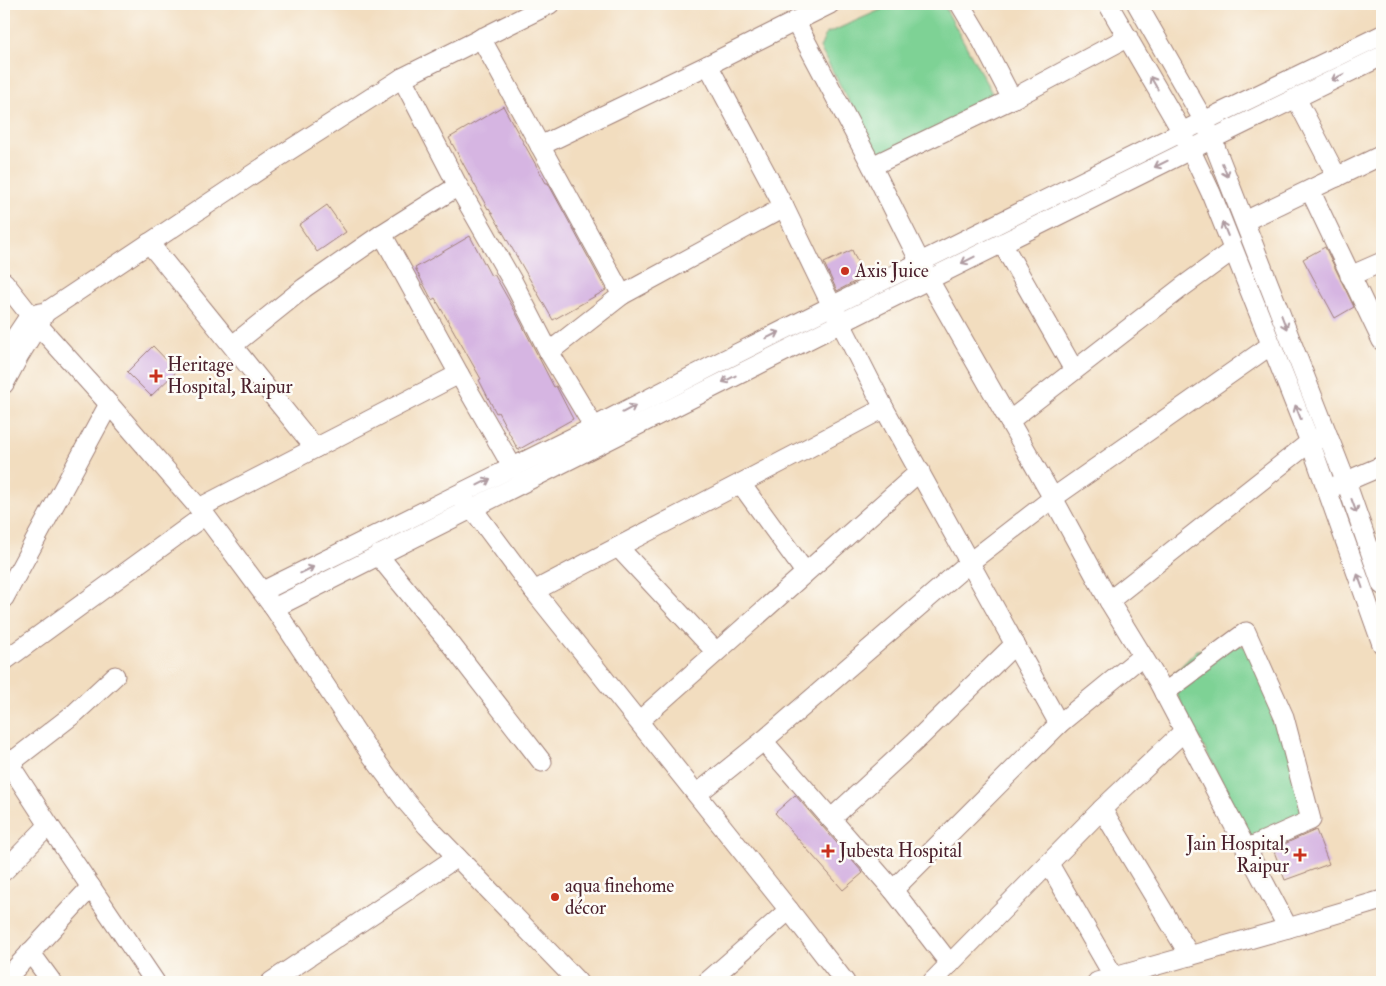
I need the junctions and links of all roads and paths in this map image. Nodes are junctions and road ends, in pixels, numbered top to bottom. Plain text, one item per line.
1 (550, 4) edge
2 (830, 4) edge
3 (960, 4) edge
4 (1108, 4) edge
5 (1137, 4) edge
6 (795, 21) junction
7 (1382, 36) edge
8 (1128, 37) junction
9 (481, 38) junction
10 (1382, 56) edge
11 (708, 65) junction
12 (402, 78) junction
13 (1296, 98) junction
14 (1012, 99) junction
15 (1204, 121) junction
16 (1212, 139) junction
17 (1186, 141) junction
18 (540, 146) junction
19 (1382, 155) edge
20 (872, 166) junction
21 (1337, 177) junction
22 (458, 186) junction
23 (1310, 190) junction
24 (784, 207) junction
25 (1245, 221) junction
26 (382, 234) junction
27 (149, 243) junction
28 (1002, 243) junction
29 (1233, 250) junction
30 (1382, 262) edge
31 (924, 271) junction
32 (1350, 276) junction
33 (4, 282) edge
34 (622, 294) junction
35 (832, 306) junction
36 (38, 318) junction
37 (841, 322) junction
38 (1382, 341) edge
39 (233, 345) junction
40 (1271, 346) junction
41 (549, 352) junction
42 (4, 354) edge
43 (1074, 370) junction
44 (459, 374) junction
45 (4, 384) edge
46 (110, 404) junction
47 (884, 408) junction
48 (1008, 420) junction
49 (594, 428) junction
50 (1318, 438) junction
51 (315, 448) junction
52 (1382, 466) edge
53 (513, 468) junction
54 (920, 471) junction
55 (1346, 482) junction
56 (741, 484) junction
57 (1328, 489) junction
58 (1053, 498) junction
59 (466, 501) junction
60 (202, 512) junction
61 (618, 547) junction
62 (378, 555) junction
63 (970, 562) junction
64 (805, 572) junction
65 (1382, 585) edge
66 (263, 591) junction
67 (534, 591) junction
68 (4, 598) edge
69 (1109, 601) junction
70 (274, 608) junction
71 (1015, 644) junction
72 (1382, 644) edge
73 (716, 652) junction
74 (1142, 656) junction
75 (4, 661) edge
76 (115, 676) dead end
77 (1164, 694) junction
78 (638, 721) junction
79 (1059, 724) junction
80 (1184, 732) junction
81 (763, 741) junction
82 (6, 760) edge
83 (542, 762) dead end
84 (697, 794) junction
85 (1102, 809) junction
86 (831, 819) junction
87 (49, 825) junction
88 (1246, 849) junction
89 (457, 857) junction
90 (1049, 864) junction
91 (4, 871) edge
92 (91, 887) junction
93 (893, 890) junction
94 (1382, 900) edge
95 (789, 910) junction
96 (1288, 928) junction
97 (30, 952) junction
98 (1190, 956) junction
99 (950, 964) junction
100 (728, 975) edge
101 (1105, 980) edge
102 (4, 981) edge
103 (52, 982) edge
104 (155, 982) edge
105 (271, 982) edge
106 (578, 982) edge
107 (708, 982) edge
108 (845, 982) edge
109 (932, 982) edge

1 - 9 street
2 - 6 street
3 - 14 street
4 - 8 street
5 - 15 street
6 - 11 street
6 - 20 street
7 - 15 street
8 - 14 street
17 -> 8 street
9 - 12 street
9 - 18 street
10 -> 13 street
11 - 18 street
11 - 24 street
12 - 22 street
12 - 27 street
13 - 16 street
13 - 21 street
14 - 20 street
15 - 16 street
15 - 17 street
16 - 17 street
16 -> 25 street
17 -> 28 street
29 -> 17 street
17 - 31 street
18 - 34 street
19 - 21 street
20 - 31 street
21 - 23 street
22 - 26 street
22 - 41 street
23 - 25 street
23 - 32 street
24 - 34 street
24 - 35 street
25 -> 50 street
26 - 39 street
26 - 44 street
27 - 36 street
27 - 39 street
28 -> 31 street
28 - 43 street
29 - 40 street
29 - 43 street
30 - 32 street
31 - 35 street
31 - 37 street
31 - 48 street
32 - 38 street
33 - 36 street
34 - 41 street
35 - 37 street
49 -> 35 street
36 - 42 street
36 - 45 street
36 - 46 street
37 - 47 street
37 -> 59 street
39 - 51 street
50 -> 40 street
40 - 58 street
41 - 49 street
43 - 48 street
44 - 51 street
44 - 53 street
46 - 60 street
46 - 68 street
47 - 54 street
47 - 56 street
48 - 58 street
49 - 53 street
50 - 55 street
50 - 57 street
50 - 69 street
51 - 60 street
52 - 55 street
59 -> 53 street
54 - 63 street
54 - 64 street
55 - 57 street
55 -> 65 street
56 - 61 street
56 - 64 street
72 -> 57 street
58 - 63 street
58 - 69 street
59 - 62 street
66 -> 59 street
59 - 67 street
60 - 66 street
60 - 75 street
61 - 67 street
61 - 73 street
62 - 70 street
62 - 83 street
63 - 71 street
63 - 81 street
64 - 73 street
66 - 70 street
67 - 78 street
69 - 74 street
70 - 89 street
71 - 79 street
71 - 86 street
73 - 78 street
74 - 77 street
74 - 79 street
76 - 82 street
77 - 80 street
77 - 88 street
78 - 84 street
79 - 93 street
80 - 85 street
80 - 88 street
81 - 84 street
81 - 86 street
82 - 87 street
84 - 95 street
85 - 90 street
85 - 98 street
86 - 93 street
87 - 91 street
87 - 92 street
88 - 96 street
89 - 105 street
89 - 106 street
90 - 99 street
90 - 101 street
92 - 97 street
92 - 104 street
93 - 99 street
94 - 96 street
95 - 100 street
95 - 108 street
96 - 98 street
97 - 102 street
97 - 103 street
98 - 101 street
99 - 109 street
100 - 107 street

